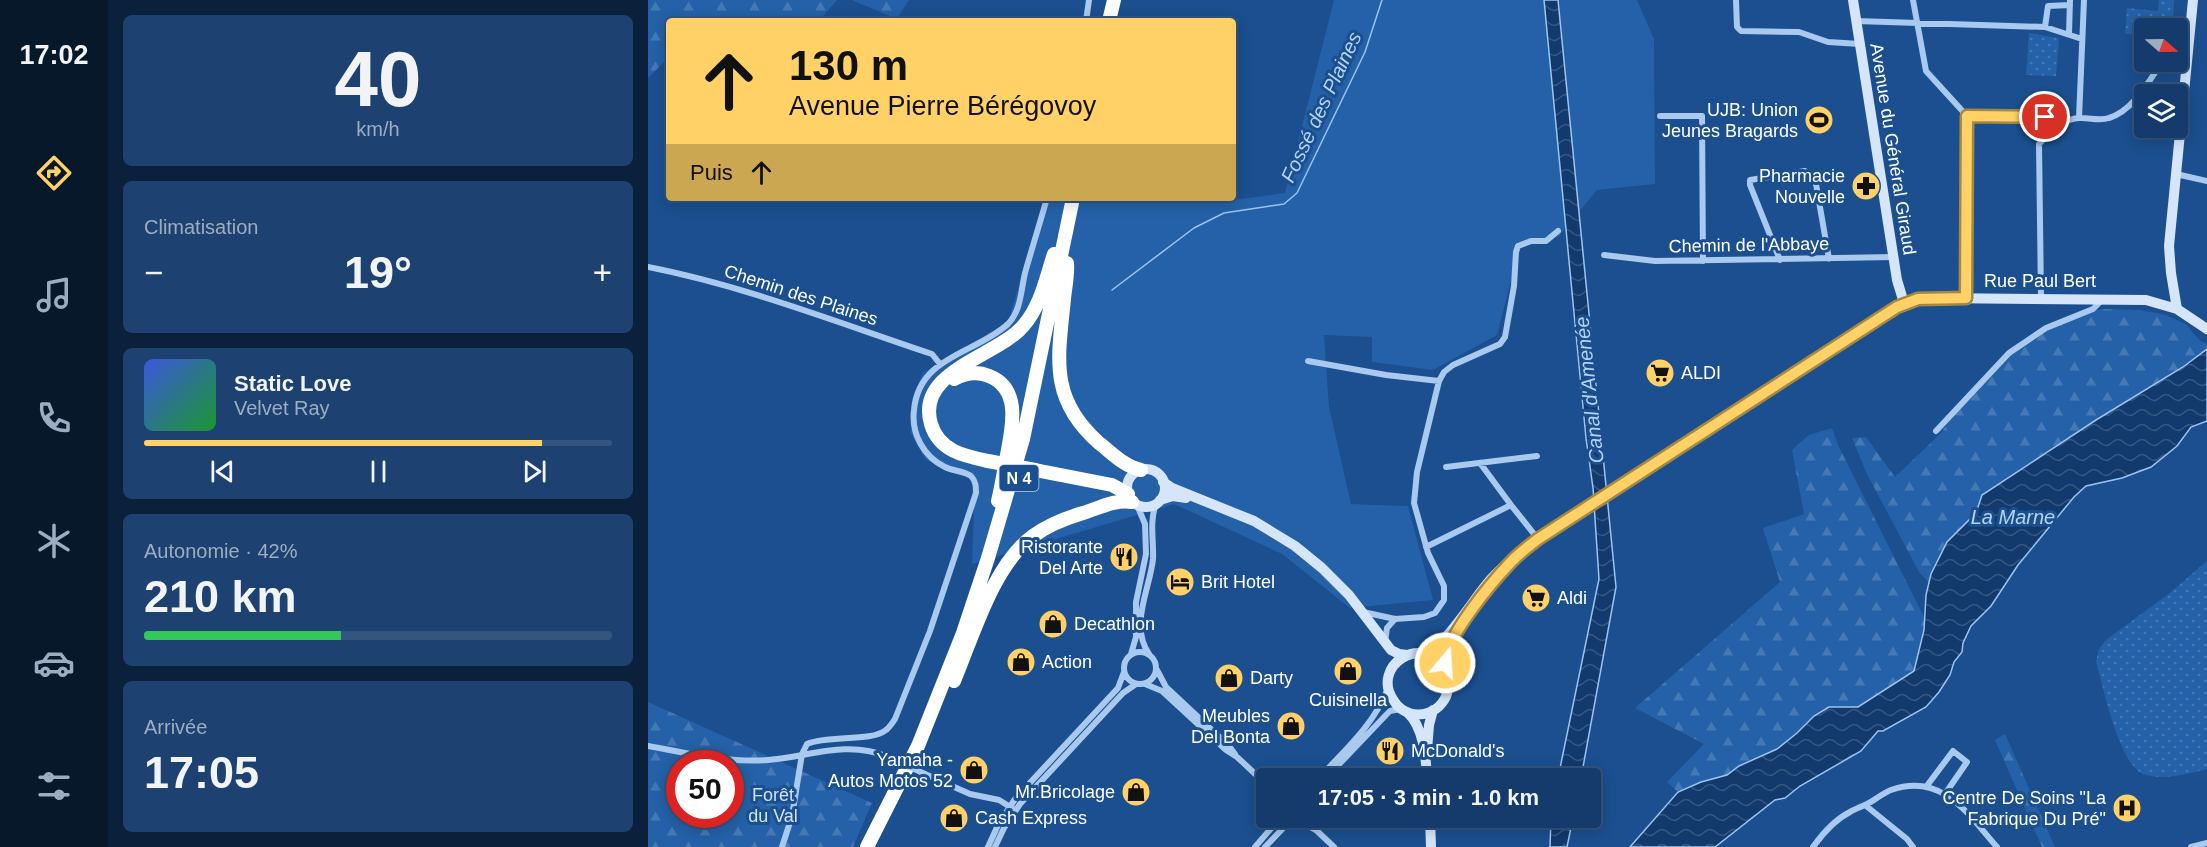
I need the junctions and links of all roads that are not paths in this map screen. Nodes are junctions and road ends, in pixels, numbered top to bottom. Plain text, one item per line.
1 (1089, 0) edge
2 (1113, 0) edge
3 (1118, 0) edge
4 (1736, 0) edge
5 (1853, 0) edge
6 (1913, 0) edge
7 (2084, 0) edge
8 (2193, 0) edge
9 (2070, 2) edge
10 (1086, 18) edge
11 (1110, 18) edge
12 (1115, 18) edge
13 (1856, 21) junction
14 (1916, 23) junction
15 (2188, 24) edge
16 (2045, 27) junction
17 (2069, 34) junction
18 (2082, 39) junction
19 (1860, 44) junction
20 (2155, 72) edge
21 (2182, 72) edge
22 (1660, 116) dead end
23 (1967, 116) junction
24 (2079, 117) junction
25 (2064, 122) junction
26 (2176, 174) junction
27 (2207, 181) edge
28 (1046, 201) edge
29 (1073, 201) edge
30 (1074, 201) edge
31 (1074, 201) edge
32 (1558, 231) dead end
33 (1604, 255) dead end
34 (1066, 256) junction
35 (1894, 257) junction
36 (1829, 259) junction
37 (1780, 260) junction
38 (1703, 261) junction
39 (648, 267) edge
40 (1966, 298) junction
41 (2041, 298) junction
42 (2103, 298) junction
43 (1904, 303) junction
44 (2177, 309) junction
45 (2207, 329) edge
46 (1308, 361) dead end
47 (940, 364) junction
48 (1438, 381) junction
49 (1936, 431) dead end
50 (1537, 456) dead end
51 (989, 459) junction
52 (1480, 463) junction
53 (1446, 467) dead end
54 (1035, 468) junction
55 (1136, 473) junction
56 (1164, 482) junction
57 (1132, 500) junction
58 (1158, 502) junction
59 (1511, 505) junction
60 (1538, 539) junction
61 (1426, 547) junction
62 (988, 558) junction
63 (1510, 562) junction
64 (1363, 612) junction
65 (1395, 619) junction
66 (1385, 642) junction
67 (1424, 653) junction
68 (1131, 654) junction
69 (1149, 654) junction
70 (1407, 655) junction
71 (1157, 670) junction
72 (1446, 671) junction
73 (1124, 672) junction
74 (1390, 672) junction
75 (1136, 684) junction
76 (1145, 684) junction
77 (1388, 688) junction
78 (945, 692) junction
79 (1404, 710) junction
80 (1433, 710) junction
81 (648, 746) edge
82 (802, 754) junction
83 (1237, 757) junction
84 (1426, 765) junction
85 (1328, 768) edge
86 (1336, 768) edge
87 (1426, 768) edge
88 (1256, 775) edge
89 (1926, 787) junction
90 (1945, 794) junction
91 (1865, 805) junction
92 (1012, 808) junction
93 (1276, 828) edge
94 (1279, 828) edge
95 (1314, 828) edge
96 (1430, 828) edge
97 (2207, 843) edge
98 (1815, 844) edge
99 (782, 847) edge
100 (867, 847) edge
101 (873, 847) edge
102 (988, 847) edge
103 (995, 847) edge
104 (1256, 847) edge
105 (1265, 847) edge
106 (1335, 847) edge
107 (1431, 847) edge
108 (1825, 847) edge
109 (1912, 847) edge
110 (1997, 847) edge
111 (2191, 847) edge

1 - 10 street
2 - 11 highway
3 - 12 highway
4 - 19 street
5 - 13 main road, Avenue du Général Giraud
6 - 14 street
7 - 18 street
8 - 15 main road
9 - 16 street
9 - 17 street
13 - 14 street
13 - 19 main road, Avenue du Général Giraud
14 - 16 street
14 - 23 street
16 - 17 street
17 - 18 street
18 - 24 street
19 - 35 main road, Avenue du Général Giraud
20 - 24 street
21 - 26 main road
22 - 38 street
23 - 25 street
23 - 40 street
24 - 25 street
25 - 41 street
26 - 27 street
26 - 44 main road
28 - 47 street
29 - 51 highway
30 - 34 highway, N 4
31 - 62 highway, N 4
32 - 48 street
33 - 38 street, Chemin de l'Abbaye
34 - 55 highway
34 - 78 highway, N 4
35 - 36 street, Chemin de l'Abbaye
35 - 43 main road, Avenue du Général Giraud
36 - 37 street, Chemin de l'Abbaye
36 - 37 street
37 - 38 street, Chemin de l'Abbaye
39 - 47 street, Chemin des Plaines
40 - 41 main road, Rue Paul Bert
40 - 43 main road, Rue Paul Bert
41 - 42 main road, Rue Paul Bert
42 - 44 main road, Rue Paul Bert
42 - 49 street
43 - 60 main road, Rue Paul Bert
44 - 45 main road, Rue Paul Bert
46 - 48 street
47 - 82 street
48 - 61 street
50 - 52 street
51 - 54 highway, bridge
51 - 62 highway
52 - 53 street
52 - 59 street
54 - 55 highway
54 - 57 highway
55 - 56 main road
55 - 57 main road
56 - 58 main road
56 - 64 main road
57 - 58 main road
57 - 68 street
57 - 78 highway
58 - 69 street
58 - 74 main road
59 - 60 street
59 - 61 street
60 - 63 main road, Rue Paul Bert
61 - 65 street
62 - 100 highway, N 4
63 - 67 main road
63 - 72 main road
64 - 65 street
64 - 66 main road
65 - 66 street
66 - 70 main road
67 - 70 main road
67 - 72 main road
68 - 69 street
68 - 73 street
69 - 71 street
70 - 74 main road
71 - 76 street
71 - 83 street
72 - 80 main road
73 - 75 street
73 - 92 street
74 - 77 main road
75 - 76 street
75 - 92 street
76 - 83 street
77 - 79 main road
77 - 85 street
78 - 101 highway, N 4
79 - 80 main road
79 - 84 main road
79 - 86 street
80 - 84 main road
81 - 82 street
82 - 92 street, bridge
82 - 99 street
83 - 88 street
84 - 87 main road
89 - 90 street
89 - 90 street
89 - 91 street
90 - 110 street
91 - 98 street
91 - 109 street
92 - 102 street
92 - 103 street
93 - 104 street
94 - 105 street
95 - 106 street
96 - 107 main road
97 - 111 street
98 - 108 street

